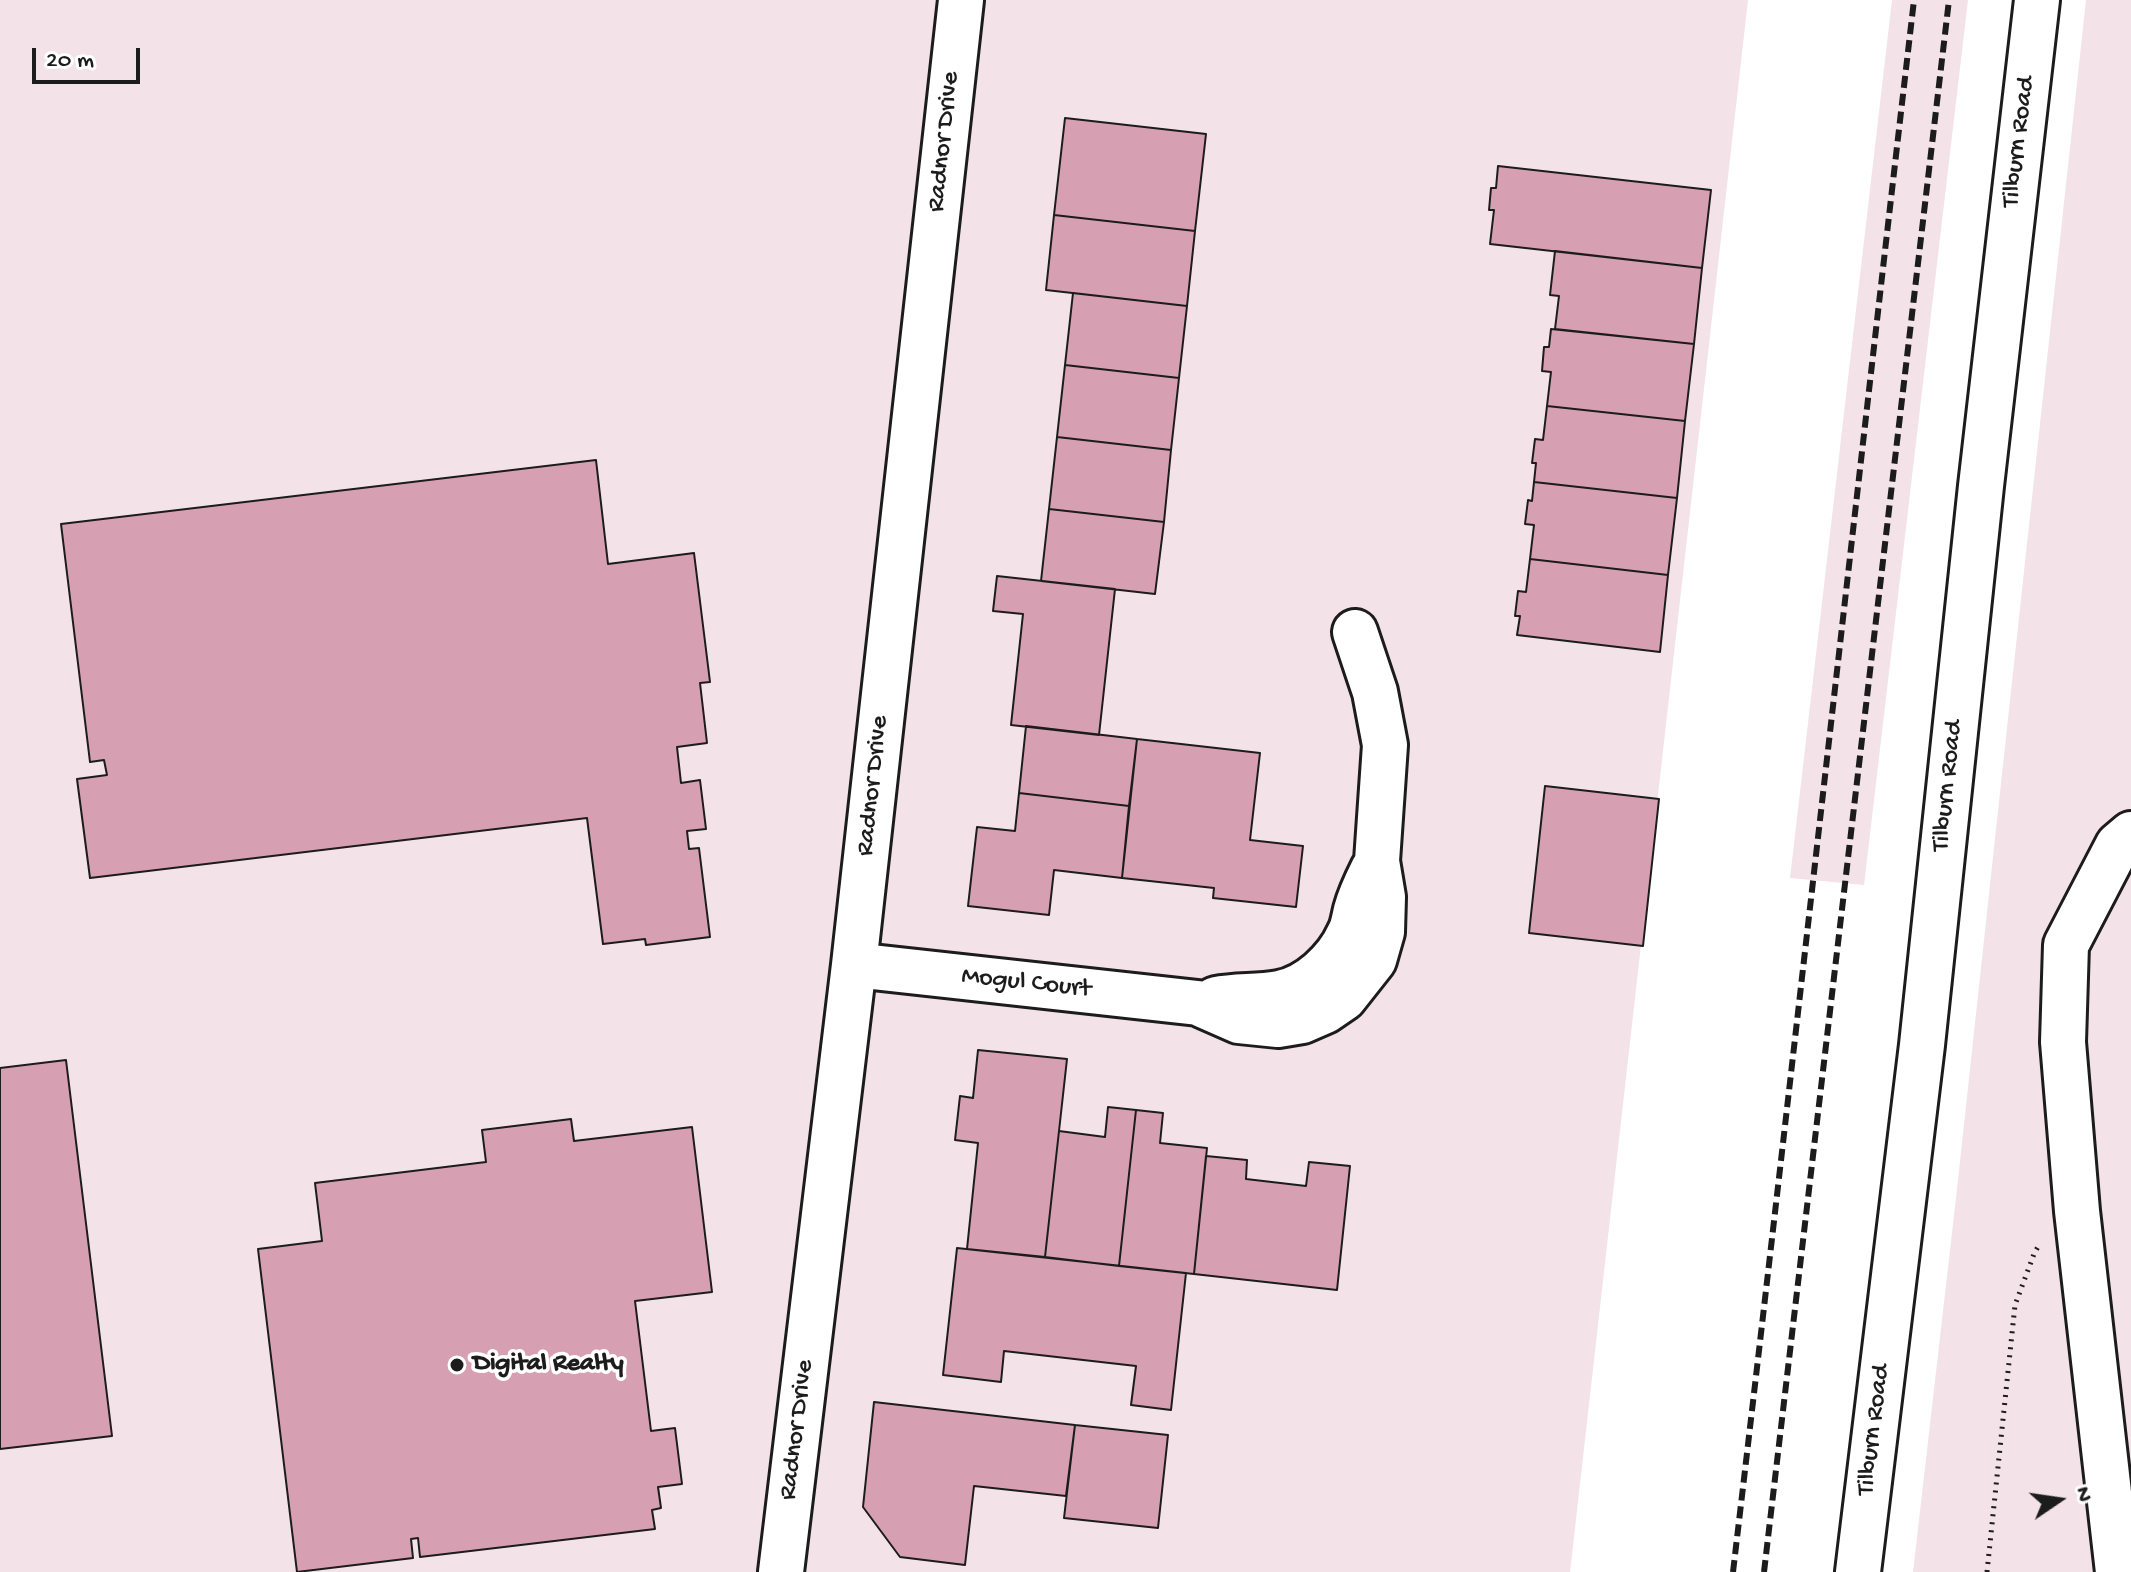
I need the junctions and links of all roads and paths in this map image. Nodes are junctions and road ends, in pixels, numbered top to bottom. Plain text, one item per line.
1 (961, 0) edge
2 (2037, 0) edge
3 (1355, 632) dead end
4 (2131, 834) edge
5 (854, 965) junction
6 (2041, 1242) dead end
7 (781, 1572) edge
8 (1858, 1572) edge
9 (1987, 1572) edge
10 (2118, 1572) edge

1 - 5 street, Radnor Drive
2 - 8 street, Tilburn Road
3 - 5 street, Mogul Court
4 - 10 street
5 - 7 street, Radnor Drive
6 - 9 path

